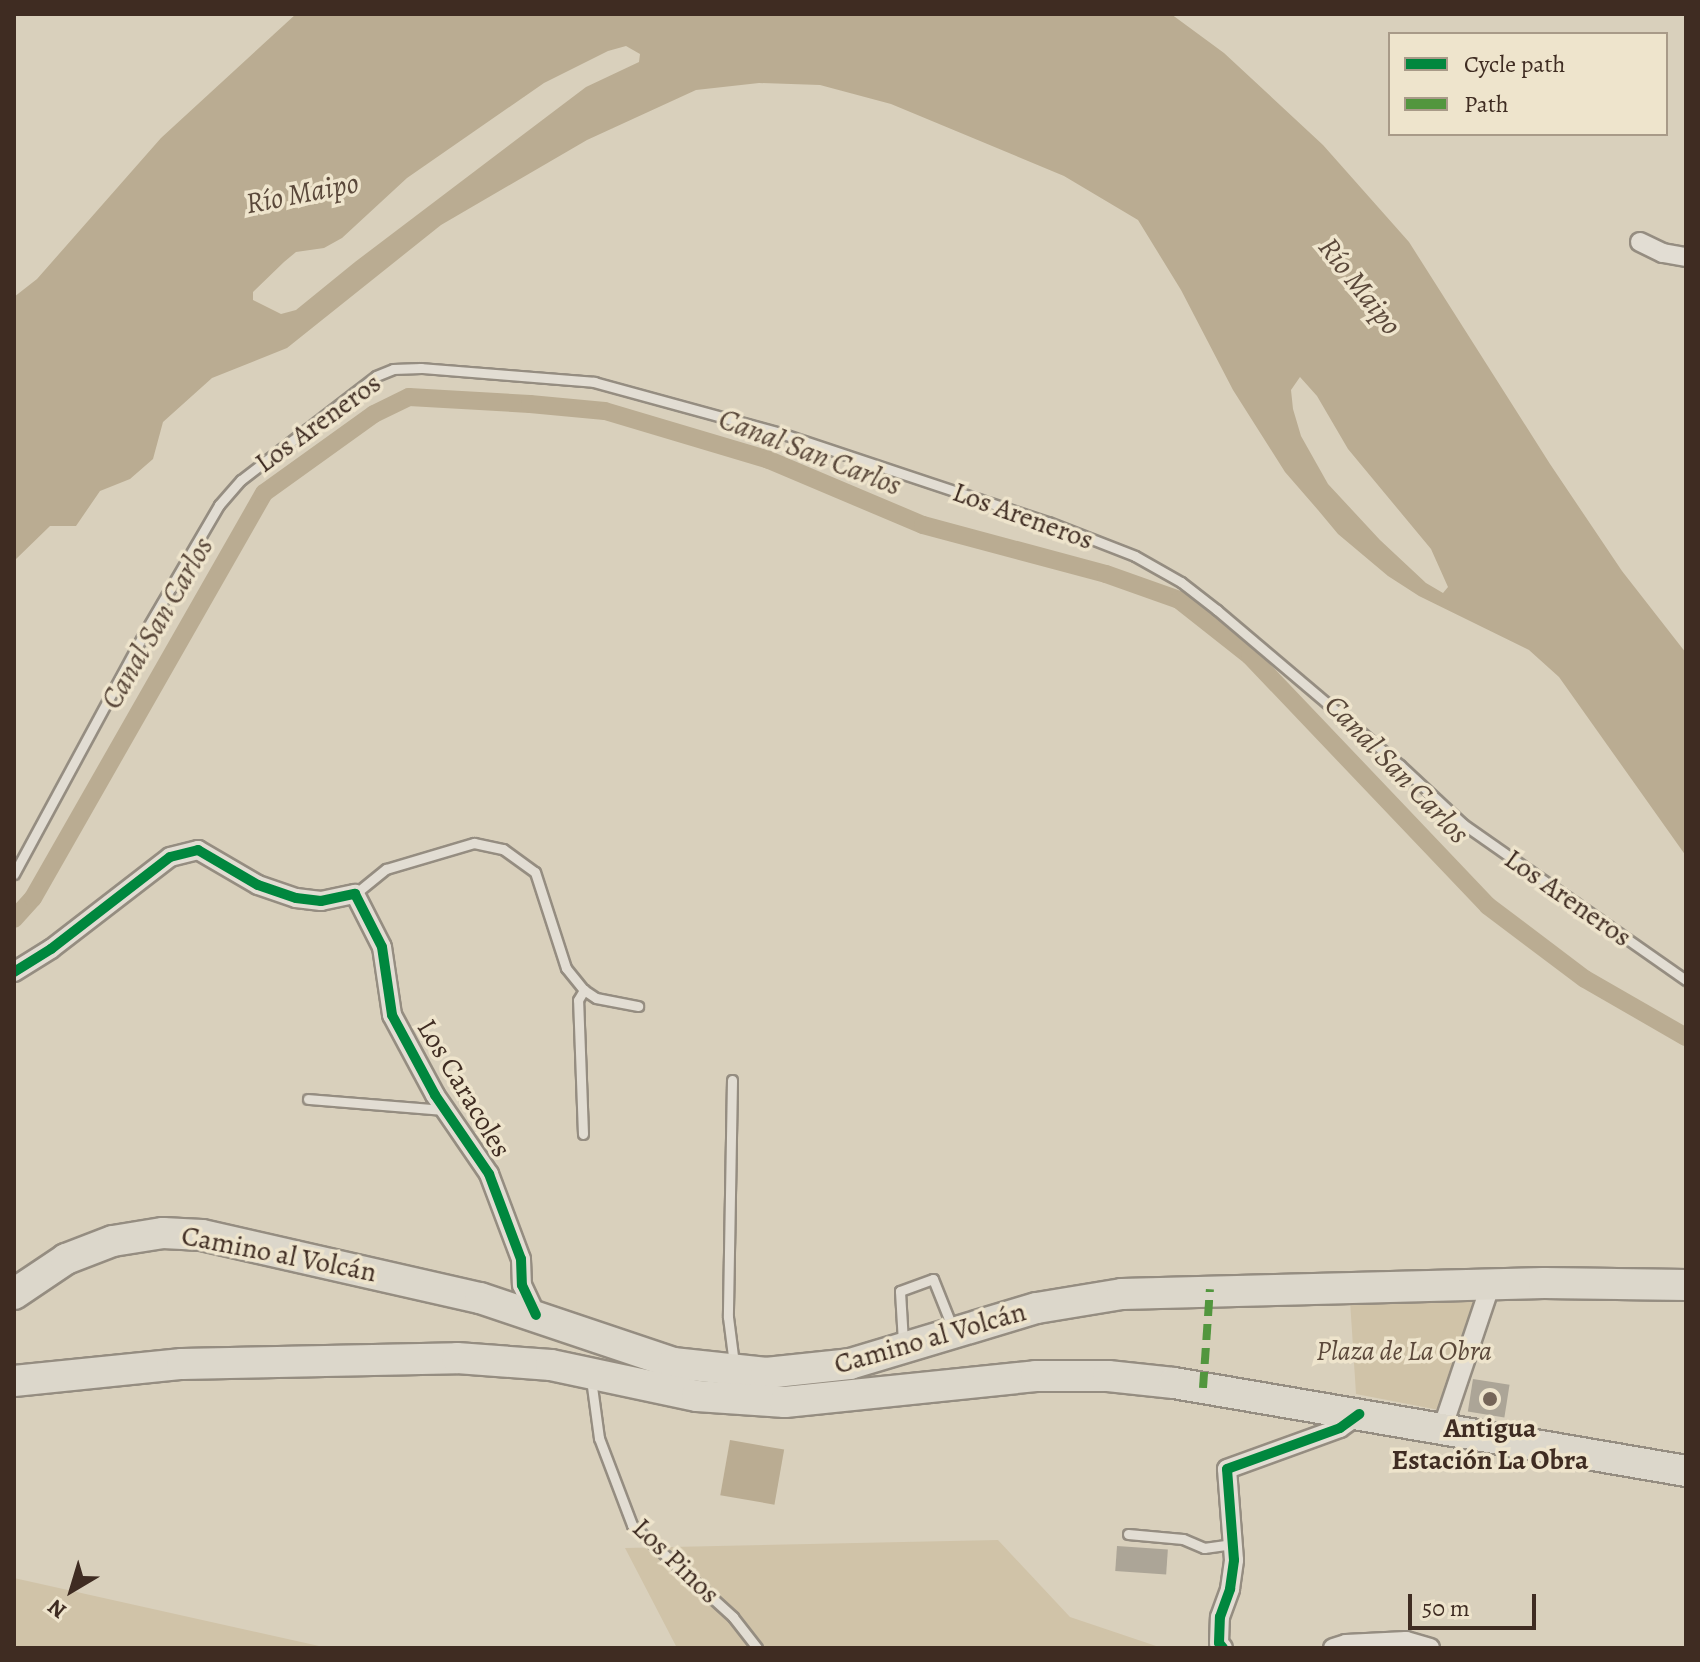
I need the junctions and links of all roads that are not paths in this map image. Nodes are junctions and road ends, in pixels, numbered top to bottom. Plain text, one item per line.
1 (1640, 242) dead end
2 (1686, 257) edge
3 (14, 874) edge
4 (355, 894) junction
5 (14, 972) edge
6 (1686, 980) edge
7 (584, 990) junction
8 (638, 1006) dead end
9 (732, 1080) dead end
10 (308, 1099) dead end
11 (446, 1110) junction
12 (583, 1134) dead end
13 (1686, 1285) edge
14 (1490, 1286) junction
15 (14, 1294) edge
16 (536, 1315) junction
17 (954, 1332) junction
18 (901, 1350) junction
19 (590, 1372) junction
20 (735, 1372) junction
21 (14, 1381) edge
22 (1359, 1414) junction
23 (1442, 1429) junction
24 (1686, 1471) edge
25 (1128, 1534) dead end
26 (1233, 1544) junction
27 (757, 1648) edge
28 (1223, 1648) edge
29 (1333, 1648) edge
30 (1430, 1648) edge

1 - 2 street
3 - 6 lane, Los Areneros
4 - 5 street
4 - 7 lane
4 - 11 street, Los Caracoles
7 - 8 lane
7 - 12 lane
9 - 20 lane
10 - 11 lane
11 - 16 street, Los Caracoles
13 - 14 main road, Camino al Volcán
14 - 17 main road, Camino al Volcán
14 - 23 street
15 - 16 main road, Camino al Volcán
16 - 20 main road, Camino al Volcán
17 - 18 main road, Camino al Volcán
17 - 18 lane
18 - 20 main road, Camino al Volcán
19 - 21 main road, Camino al Volcán
19 - 22 main road, Camino al Volcán
19 - 27 lane, Los Pinos
22 - 23 main road, Camino al Volcán
22 - 26 street
23 - 24 main road, Camino al Volcán
25 - 26 lane
26 - 28 street
29 - 30 street

